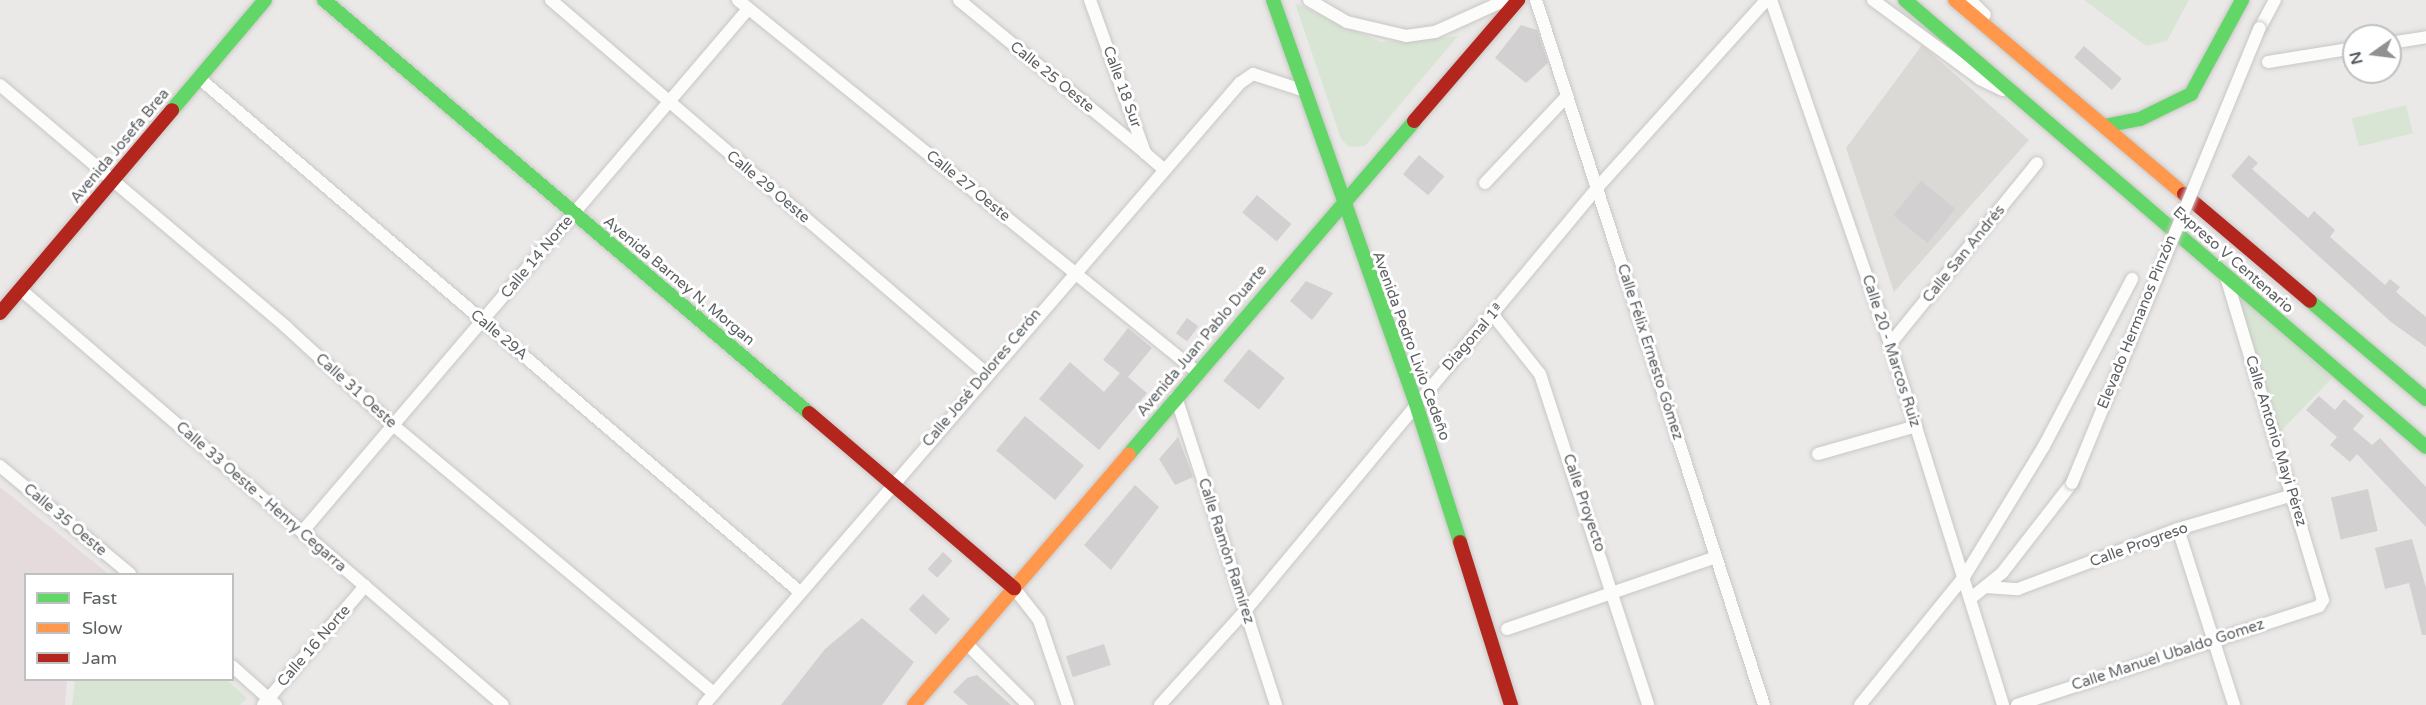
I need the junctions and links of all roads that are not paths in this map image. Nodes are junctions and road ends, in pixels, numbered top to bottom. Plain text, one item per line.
1 (265, 0) edge
2 (324, 0) edge
3 (551, 0) edge
4 (738, 0) edge
5 (959, 0) edge
6 (1090, 0) edge
7 (1273, 0) edge
8 (1309, 0) edge
9 (1506, 0) edge
10 (1518, 0) edge
11 (1536, 0) edge
12 (1766, 0) edge
13 (1771, 0) edge
14 (1873, 0) edge
15 (1905, 0) edge
16 (1955, 0) edge
17 (1970, 0) edge
18 (2242, 0) edge
19 (2275, 0) edge
20 (748, 9) junction
21 (2426, 37) edge
22 (2402, 41) edge
23 (2342, 50) edge
24 (2268, 62) dead end
25 (2033, 66) junction
26 (200, 78) junction
27 (0, 85) edge
28 (1305, 91) junction
29 (1568, 96) junction
30 (2020, 98) junction
31 (668, 103) junction
32 (2104, 126) junction
33 (1145, 153) junction
34 (2037, 163) dead end
35 (1162, 168) junction
36 (114, 178) junction
37 (1485, 183) dead end
38 (1597, 188) junction
39 (1343, 200) junction
40 (574, 213) junction
41 (1072, 272) junction
42 (2226, 276) junction
43 (2132, 279) dead end
44 (20, 289) junction
45 (0, 313) edge
46 (1493, 315) junction
47 (482, 321) junction
48 (1890, 344) junction
49 (1197, 372) junction
50 (986, 373) junction
51 (1176, 397) junction
52 (2426, 399) edge
53 (1416, 404) junction
54 (393, 425) junction
55 (1916, 426) junction
56 (2426, 447) edge
57 (1818, 454) dead end
58 (0, 466) edge
59 (892, 484) junction
60 (2293, 495) junction
61 (2178, 529) junction
62 (302, 532) junction
63 (1716, 557) junction
64 (129, 573) edge
65 (1964, 577) junction
66 (365, 586) junction
67 (1986, 587) junction
68 (1014, 588) junction
69 (800, 592) junction
70 (1614, 592) junction
71 (1970, 599) junction
72 (2319, 606) joint
73 (1245, 611) junction
74 (1507, 629) dead end
75 (2213, 639) junction
76 (966, 643) junction
77 (234, 668) edge
78 (714, 693) junction
79 (269, 703) edge
80 (503, 705) edge
81 (704, 705) edge
82 (914, 705) edge
83 (1028, 705) edge
84 (1068, 705) edge
85 (1160, 705) edge
86 (1276, 705) edge
87 (1511, 705) edge
88 (1648, 705) edge
89 (1764, 705) edge
90 (1860, 705) edge
91 (2003, 705) edge
92 (2017, 705) edge
93 (2234, 705) edge

1 - 26 main road, Avenida Josefa Brea
2 - 40 main road, Avenida Barney N. Morgan
3 - 31 street, Calle 29 Oeste
4 - 20 street, Calle 27 Oeste
5 - 33 street, Calle 25 Oeste
6 - 33 street, Calle 18 Sur
7 - 28 main road, Avenida Pedro Livio Cedeño
8 - 9 street
10 - 39 main road, Avenida Juan Pablo Duarte
11 - 29 street, Calle Félix Ernesto Gómez
12 - 38 street, Diagonal 1ª
13 - 48 street, Calle 20 - Marcos Ruiz
14 - 30 street, Expreso V Centenario
15 - 30 main road, Expreso V Centenario
16 - 25 main road, Expreso V Centenario
17 - 25 street, Expreso V Centenario
18 - 32 main road
19 - 67 street, Elevado Hermanos Pinzón, bridge
20 - 31 street, Calle 14 Norte
20 - 41 street, Calle 27 Oeste
21 - 22 street
23 - 24 street
25 - 32 main road, Expreso V Centenario
26 - 36 main road, Avenida Josefa Brea
26 - 47 street, Calle 29A
27 - 36 street, Calle 31 Oeste
28 - 35 street, Calle José Dolores Cerón
28 - 39 main road, Avenida Pedro Livio Cedeño
29 - 37 street
29 - 38 street, Calle Félix Ernesto Gómez
30 - 42 main road, Expreso V Centenario
31 - 40 street, Calle 14 Norte
31 - 50 street, Calle 29 Oeste
32 - 52 main road, Expreso V Centenario
33 - 35 street, Calle 18 Sur
34 - 48 street, Calle San Andrés
35 - 41 street, Calle José Dolores Cerón
36 - 44 main road, Avenida Josefa Brea
36 - 54 street, Calle 31 Oeste
38 - 46 street, Diagonal 1ª
38 - 63 street, Calle Félix Ernesto Gómez
39 - 49 main road, Avenida Juan Pablo Duarte
39 - 53 main road, Avenida Pedro Livio Cedeño
40 - 47 street, Calle 14 Norte
40 - 59 main road, Avenida Barney N. Morgan
41 - 49 street, Calle 27 Oeste
41 - 50 street, Calle José Dolores Cerón
42 - 56 main road, Expreso V Centenario
42 - 60 street, Calle Antonio Mayi Pérez
43 - 65 street
44 - 45 main road, Avenida Josefa Brea
44 - 62 street, Calle 33 Oeste - Henry Cegarra
46 - 53 street, Diagonal 1ª
46 - 70 street, Calle Proyecto
47 - 54 street, Calle 14 Norte
47 - 69 street, Calle 29A
48 - 55 street, Calle 20 - Marcos Ruiz
49 - 51 main road, Avenida Juan Pablo Duarte
50 - 59 street, Calle José Dolores Cerón
51 - 68 main road, Avenida Juan Pablo Duarte
51 - 73 street, Calle Ramón Ramírez
53 - 73 street, Diagonal 1ª
53 - 87 main road, Avenida Pedro Livio Cedeño
54 - 62 street, Calle 14 Norte
54 - 78 street, Calle 31 Oeste
55 - 57 street
55 - 65 street, Calle 20 - Marcos Ruiz
58 - 64 street, Calle 35 Oeste
59 - 68 main road, Avenida Barney N. Morgan
59 - 69 street, Calle José Dolores Cerón
60 - 61 street, Calle Progreso
60 - 72 street, Calle Antonio Mayi Pérez
61 - 67 street, Calle Progreso
61 - 75 street
62 - 66 street, Calle 33 Oeste - Henry Cegarra
63 - 70 street
63 - 89 street, Calle Félix Ernesto Gómez
65 - 71 street, Calle 20 - Marcos Ruiz
65 - 90 street
66 - 79 street, Calle 16 Norte
66 - 80 street, Calle 33 Oeste - Henry Cegarra
67 - 71 street, Elevado Hermanos Pinzón
68 - 76 main road, Avenida Juan Pablo Duarte
68 - 84 street
69 - 78 street, Calle José Dolores Cerón
70 - 74 street
70 - 88 street, Calle Proyecto
71 - 91 street, Calle 20 - Marcos Ruiz
72 - 75 street, Calle Manuel Ubaldo Gomez
73 - 85 street, Diagonal 1ª
73 - 86 street, Calle Ramón Ramírez
75 - 92 street, Calle Manuel Ubaldo Gomez
75 - 93 street
76 - 82 main road, Avenida Juan Pablo Duarte
76 - 83 street
77 - 79 street
78 - 81 street, Calle José Dolores Cerón

